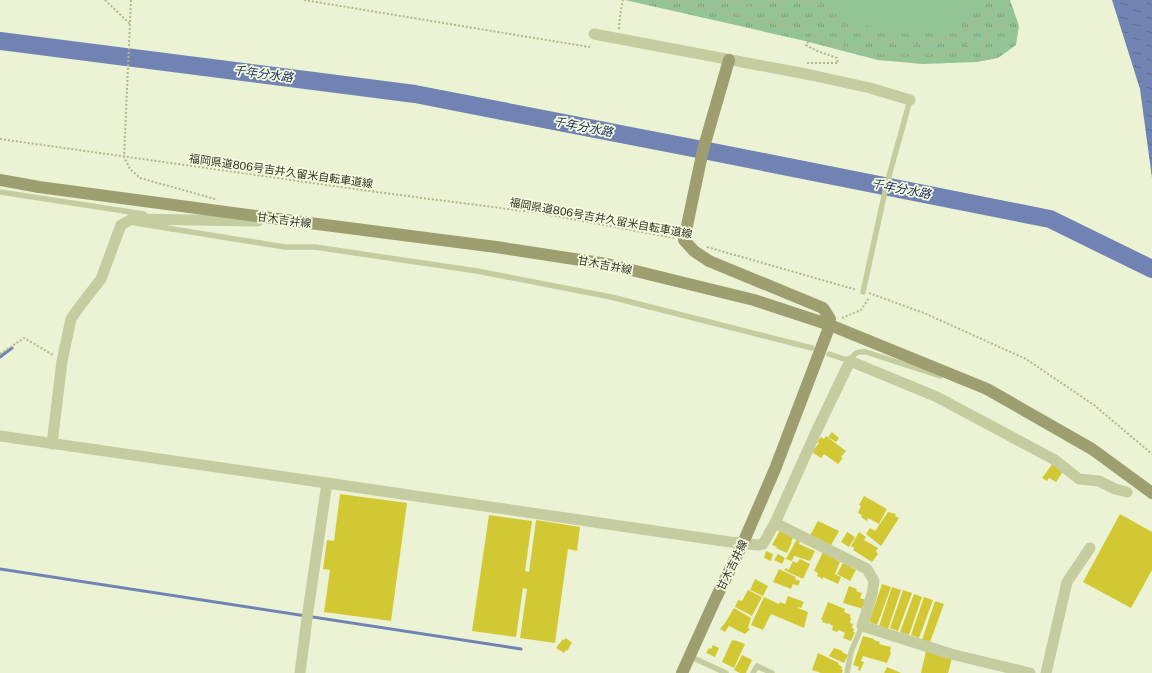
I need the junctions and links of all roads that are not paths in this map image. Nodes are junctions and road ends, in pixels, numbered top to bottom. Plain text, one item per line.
1 (596, 34) road end
2 (729, 60) junction
3 (910, 100) joint
4 (0, 180) edge
5 (0, 192) edge
6 (263, 217) junction
7 (163, 220) junction
8 (126, 222) junction
9 (863, 292) road end
10 (830, 322) junction
11 (812, 348) dead end
12 (829, 354) dead end
13 (850, 361) junction
14 (993, 393) junction
15 (0, 436) edge
16 (52, 444) junction
17 (327, 483) junction
18 (1127, 492) dead end
19 (1152, 493) edge
20 (775, 524) junction
21 (743, 544) junction
22 (1090, 548) dead end
23 (862, 626) junction
24 (689, 656) junction
25 (300, 673) edge
26 (682, 673) edge
27 (726, 673) edge
28 (753, 673) edge
29 (772, 673) edge
30 (847, 673) edge
31 (1030, 673) edge
32 (1046, 673) edge

1 - 2 street
2 - 3 street
2 - 10 main road
3 - 9 lane
4 - 6 main road, 甘木吉井線
5 - 7 lane
6 - 7 street
6 - 10 main road, 甘木吉井線
7 - 8 street
8 - 11 lane
8 - 16 street
10 - 14 main road
10 - 21 main road, 甘木吉井線
12 - 13 lane
13 - 14 lane
13 - 18 street
13 - 20 street
14 - 19 main road
15 - 16 street
16 - 17 street
17 - 21 street
17 - 25 street
20 - 21 street
20 - 23 street
21 - 24 main road, 甘木吉井線
22 - 32 street
23 - 30 lane
23 - 31 street
24 - 26 main road, 甘木吉井線
24 - 27 lane
28 - 29 lane

